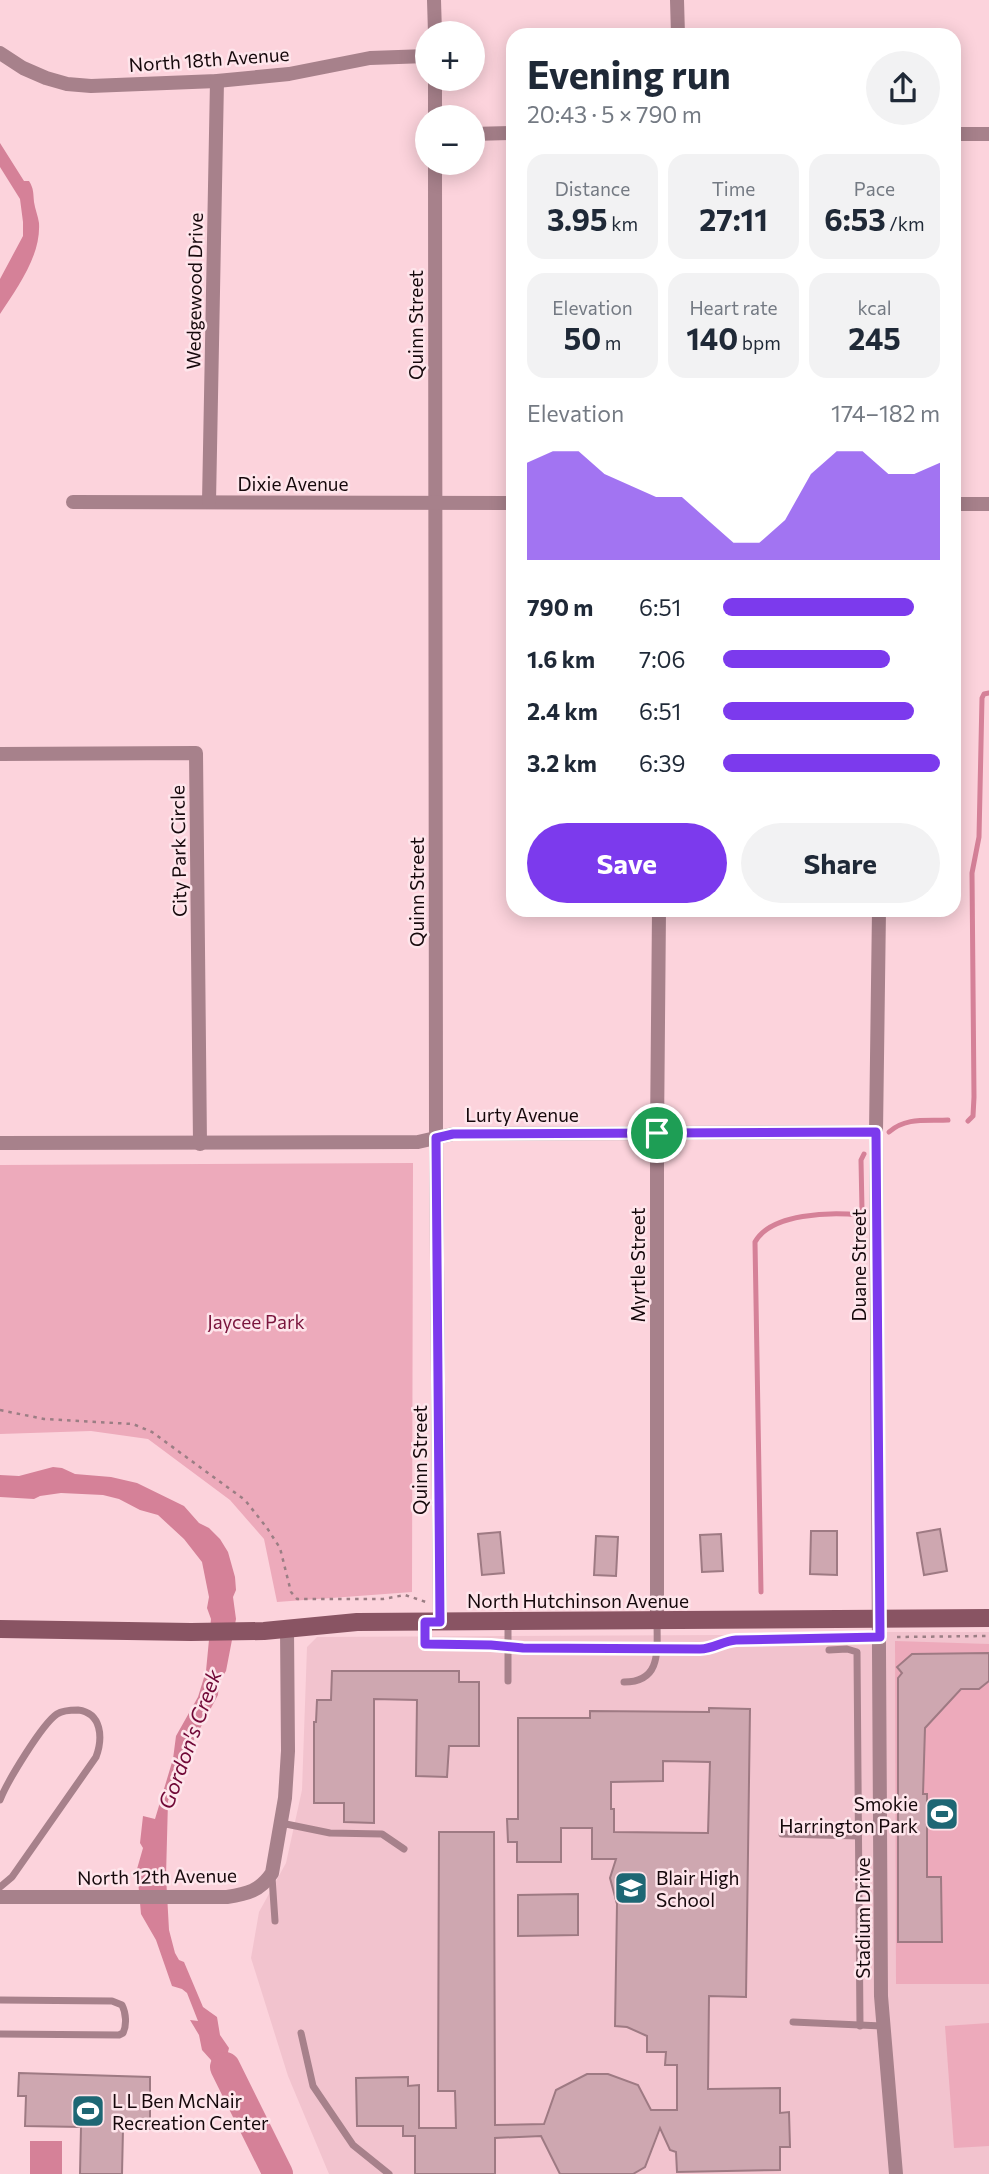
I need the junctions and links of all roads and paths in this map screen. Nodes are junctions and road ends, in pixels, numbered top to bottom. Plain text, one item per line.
1 (434, 0) edge
2 (677, 0) edge
3 (435, 21) edge
4 (678, 28) edge
5 (0, 53) edge
6 (415, 56) edge
7 (218, 81) junction
8 (506, 133) edge
9 (485, 134) edge
10 (961, 134) edge
11 (989, 134) edge
12 (435, 175) edge
13 (73, 502) dead end
14 (209, 502) junction
15 (434, 503) junction
16 (506, 503) edge
17 (961, 504) edge
18 (989, 504) edge
19 (0, 754) edge
20 (659, 917) edge
21 (879, 917) edge
22 (876, 1132) junction
23 (657, 1133) junction
24 (436, 1138) junction
25 (0, 1143) edge
26 (200, 1144) junction
27 (0, 1409) edge
28 (989, 1618) edge
29 (880, 1619) junction
30 (657, 1620) junction
31 (432, 1622) junction
32 (508, 1622) junction
33 (0, 1629) edge
34 (287, 1629) junction
35 (989, 1636) edge
36 (880, 1637) junction
37 (825, 1639) dead end
38 (508, 1647) junction
39 (657, 1648) junction
40 (829, 1650) dead end
41 (508, 1681) dead end
42 (624, 1682) dead end
43 (0, 1800) edge
44 (280, 1823) junction
45 (782, 1834) dead end
46 (858, 1836) junction
47 (404, 1849) dead end
48 (272, 1873) junction
49 (0, 1887) edge
50 (0, 1897) edge
51 (275, 1921) dead end
52 (0, 2000) edge
53 (793, 2022) dead end
54 (860, 2026) junction
55 (883, 2026) junction
56 (0, 2034) edge
57 (301, 2034) dead end
58 (388, 2174) edge
59 (896, 2174) edge

1 - 3 street
2 - 4 street
5 - 7 street, North 18th Avenue
6 - 7 street, North 18th Avenue
7 - 14 street, Wedgewood Drive
8 - 9 street
10 - 11 street
12 - 15 street, Quinn Street
13 - 14 street, Dixie Avenue
14 - 15 street, Dixie Avenue
15 - 16 street, Dixie Avenue
15 - 24 street, Quinn Street
17 - 18 street
19 - 26 street, City Park Circle
20 - 23 street, Myrtle Street
21 - 22 street, Duane Street
22 - 23 street, Lurty Avenue
22 - 29 street, Duane Street
23 - 24 street, Lurty Avenue
23 - 30 street, Myrtle Street
24 - 26 street, Lurty Avenue
24 - 31 street, Quinn Street
25 - 26 street, Lurty Avenue
27 - 31 path
28 - 29 main road, North Hutchinson Avenue
29 - 30 main road, North Hutchinson Avenue
29 - 36 street, Stadium Drive
30 - 32 main road, North Hutchinson Avenue
30 - 39 lane
31 - 32 main road, North Hutchinson Avenue
31 - 34 main road, North Hutchinson Avenue
31 - 38 path
32 - 38 lane
33 - 34 main road, North Hutchinson Avenue
34 - 44 street
35 - 36 path
36 - 55 street, Stadium Drive
37 - 39 path
38 - 39 path
38 - 41 lane
39 - 42 lane
40 - 46 lane
43 - 49 lane
44 - 47 lane
44 - 48 street
45 - 46 lane
46 - 54 lane
48 - 50 street, North 12th Avenue
48 - 51 lane
52 - 56 lane
53 - 54 lane
54 - 55 lane
55 - 59 street, Stadium Drive
57 - 58 lane

